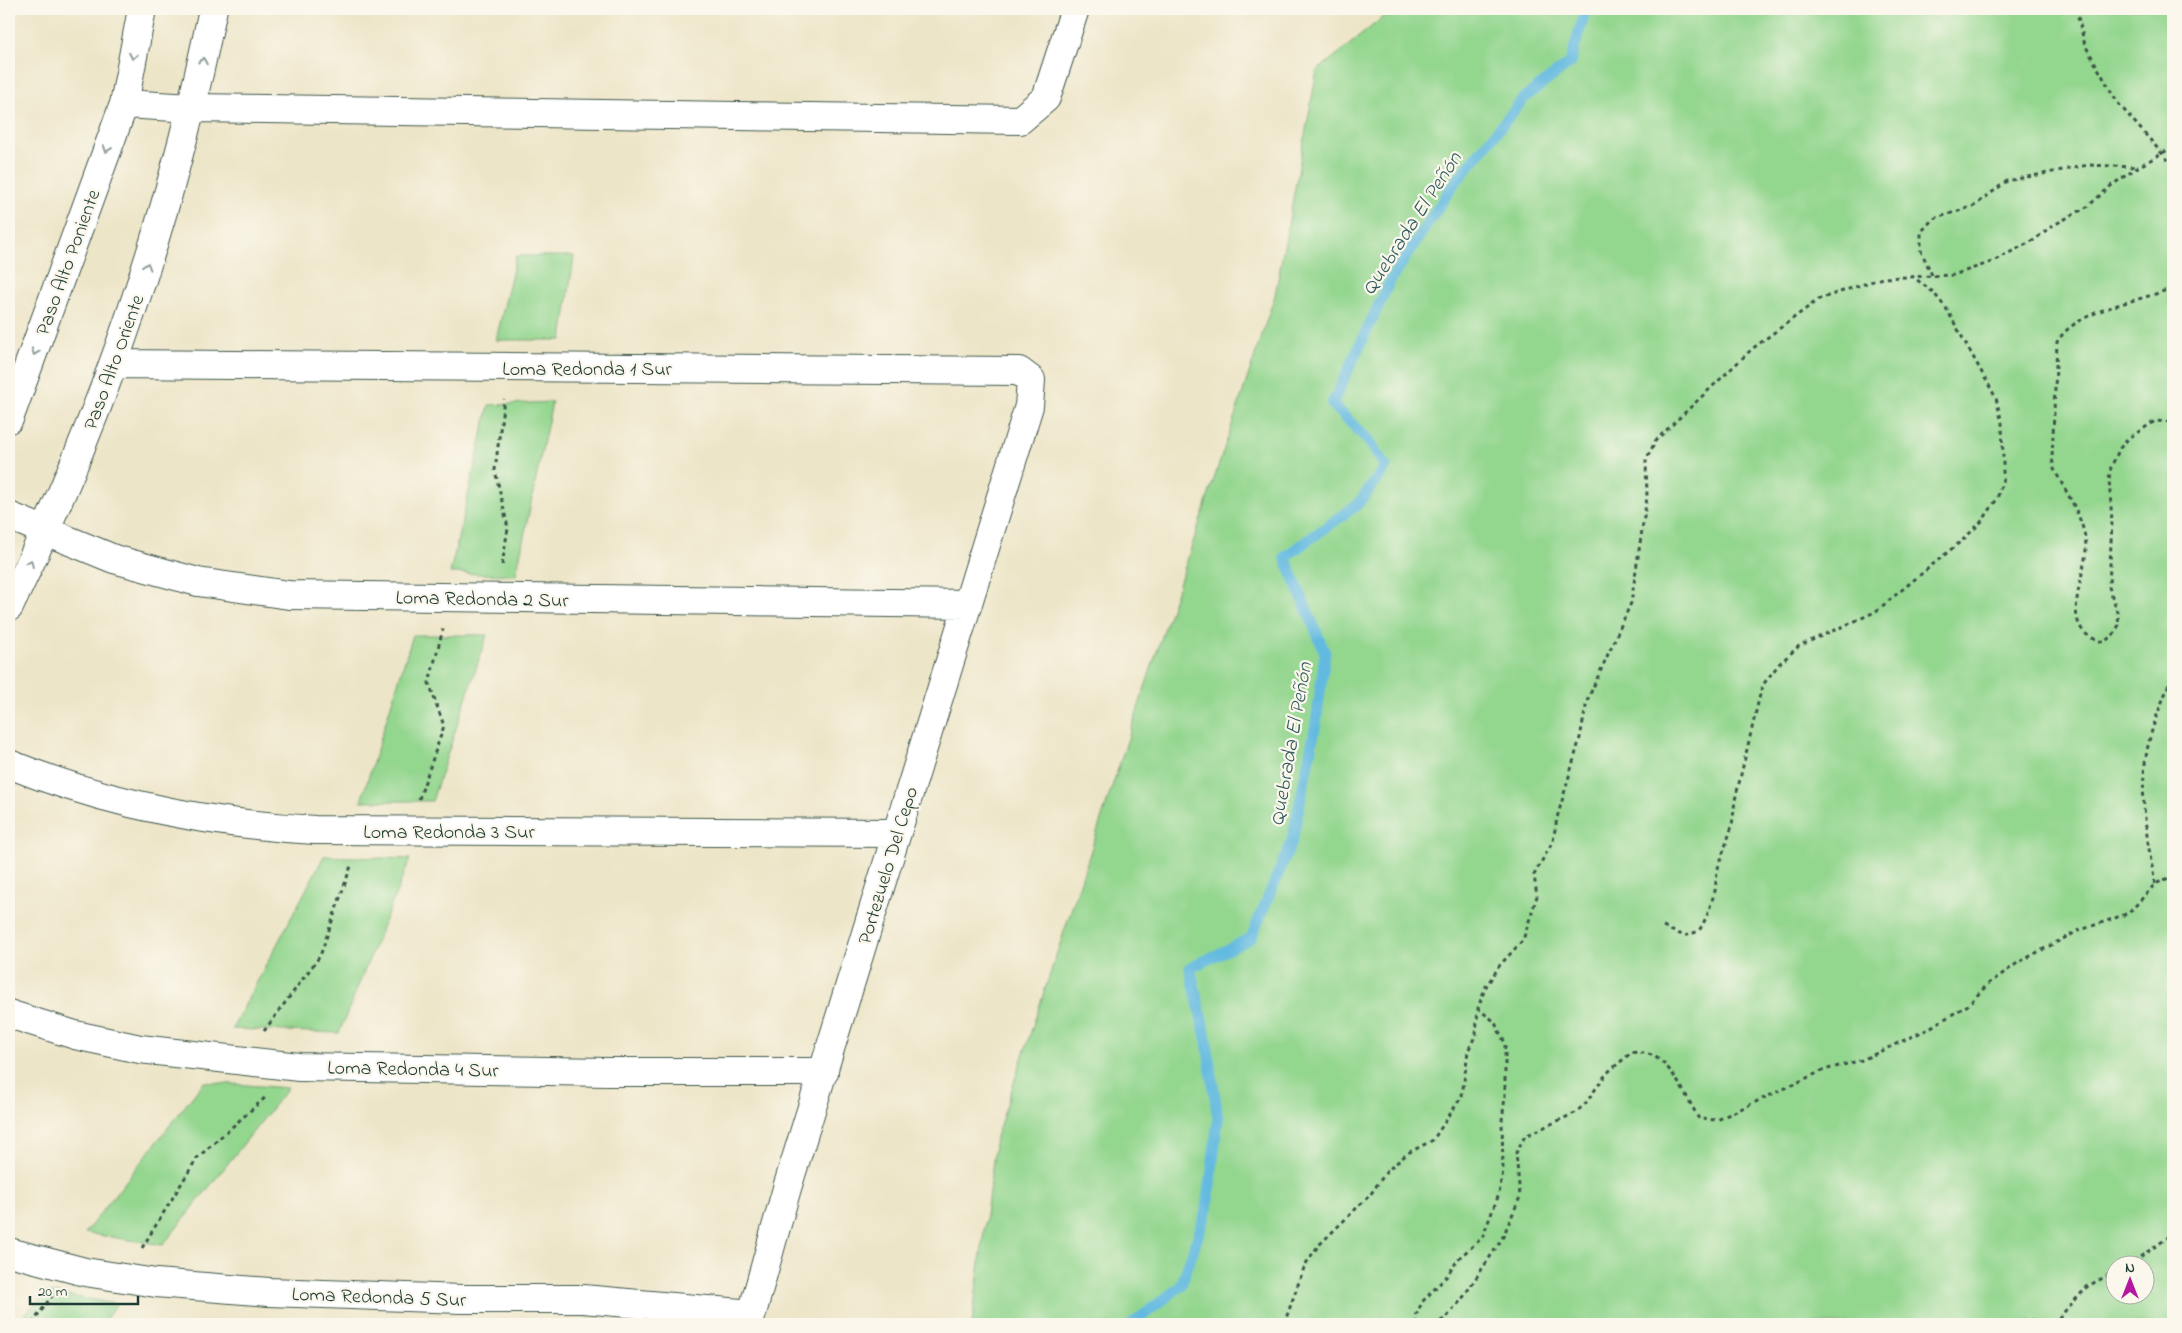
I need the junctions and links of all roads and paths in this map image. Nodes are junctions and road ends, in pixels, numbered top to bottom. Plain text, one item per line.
1 (142, 9) edge
2 (213, 9) edge
3 (1075, 9) edge
4 (2076, 9) edge
5 (124, 104) junction
6 (192, 108) junction
7 (2173, 147) edge
8 (2162, 154) junction
9 (2173, 166) edge
10 (2138, 167) junction
11 (1912, 275) junction
12 (1932, 275) junction
13 (2173, 290) edge
14 (114, 364) junction
15 (508, 367) junction
16 (1029, 406) joint
17 (9, 419) edge
18 (2173, 422) edge
19 (9, 516) edge
20 (46, 532) junction
21 (451, 597) junction
22 (497, 598) junction
23 (968, 604) junction
24 (9, 607) edge
25 (2173, 673) edge
26 (9, 764) edge
27 (363, 830) junction
28 (409, 831) junction
29 (897, 833) junction
30 (2173, 876) edge
31 (2155, 884) junction
32 (1663, 927) dead end
33 (1478, 1008) junction
34 (9, 1014) edge
35 (242, 1061) junction
36 (299, 1067) junction
37 (824, 1072) junction
38 (2173, 1234) edge
39 (9, 1252) edge
40 (2141, 1256) edge
41 (2104, 1277) edge
42 (123, 1278) junction
43 (750, 1319) edge
44 (2054, 1323) edge
45 (1284, 1324) edge
46 (1416, 1324) edge
47 (1433, 1324) edge
48 (2006, 1324) edge

1 -> 5 street, Paso Alto Poniente
6 -> 2 street, Paso Alto Oriente
3 - 6 street
4 - 8 path
5 - 6 street
5 -> 17 street, Paso Alto Poniente
14 -> 6 street, Paso Alto Oriente
7 - 8 path
8 - 9 path
8 - 10 path
10 - 12 path
10 - 12 path
11 - 12 path
11 - 32 path
11 - 33 path
13 - 18 path
14 - 15 street, Loma Redonda 1 Sur
14 - 20 street, Paso Alto Oriente
15 - 16 street, Loma Redonda 1 Sur
15 - 22 path
16 - 23 street, Portezuelo Del Cepo
19 - 20 street, Loma Redonda 2 Sur
20 - 21 street, Loma Redonda 2 Sur
24 -> 20 street, Paso Alto Oriente
21 - 22 street, Loma Redonda 2 Sur
21 - 28 path
22 - 23 street, Loma Redonda 2 Sur
23 - 29 street, Portezuelo Del Cepo
25 - 31 path
26 - 27 street, Loma Redonda 3 Sur
27 - 28 street, Loma Redonda 3 Sur
27 - 35 path
28 - 29 street, Loma Redonda 3 Sur
29 - 37 street, Portezuelo Del Cepo
30 - 31 path
31 - 47 path
33 - 45 path
33 - 46 path
34 - 35 street, Loma Redonda 4 Sur
35 - 36 street, Loma Redonda 4 Sur
36 - 37 street, Loma Redonda 4 Sur
36 - 42 path
37 - 43 street, Portezuelo Del Cepo
38 - 40 path
39 - 42 street, Loma Redonda 5 Sur
41 - 44 path
42 - 43 street, Loma Redonda 5 Sur
44 - 48 path

